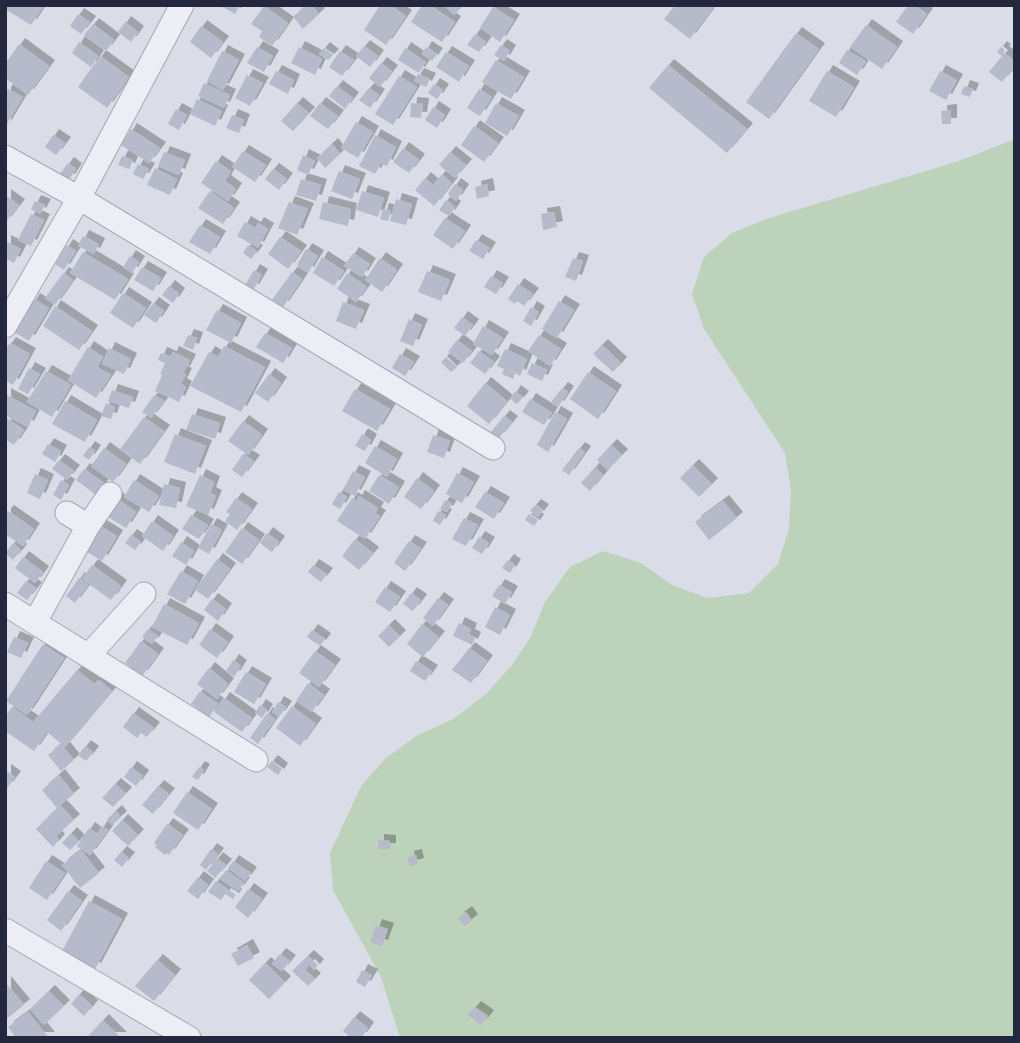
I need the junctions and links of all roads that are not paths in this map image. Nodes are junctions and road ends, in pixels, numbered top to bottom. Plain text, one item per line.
1 (182, 5) edge
2 (5, 157) edge
3 (79, 198) junction
4 (5, 326) edge
5 (493, 448) dead end
6 (110, 494) dead end
7 (67, 513) dead end
8 (88, 526) junction
9 (144, 594) dead end
10 (5, 604) edge
11 (35, 622) junction
12 (89, 655) junction
13 (256, 760) dead end
14 (5, 930) edge
15 (189, 1038) edge

1 - 3 street
2 - 3 street
3 - 4 street
3 - 5 street
6 - 8 street
7 - 8 street
8 - 11 street
9 - 12 street
10 - 11 street
11 - 12 street
12 - 13 street
14 - 15 street

